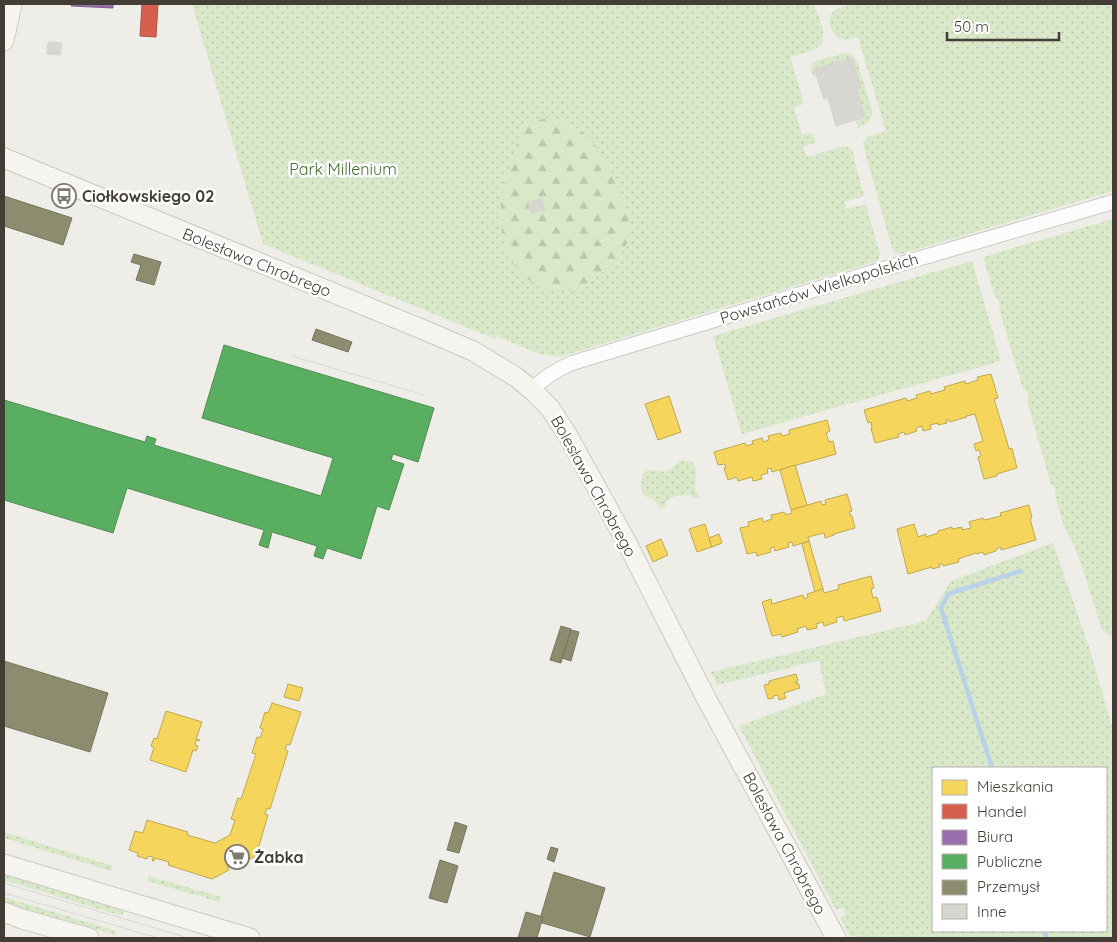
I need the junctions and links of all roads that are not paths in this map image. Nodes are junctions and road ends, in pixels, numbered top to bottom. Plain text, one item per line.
1 (12, 4) edge
2 (4, 40) edge
3 (4, 158) edge
4 (1113, 202) edge
5 (532, 390) junction
6 (4, 864) edge
7 (4, 912) edge
8 (89, 938) edge
9 (250, 938) edge
10 (836, 938) edge

1 - 2 street
3 - 5 street, Bolesława Chrobrego
4 - 5 street, Powstańców Wielkopolskich
5 - 10 street, Bolesława Chrobrego
6 - 9 street
7 - 8 street

